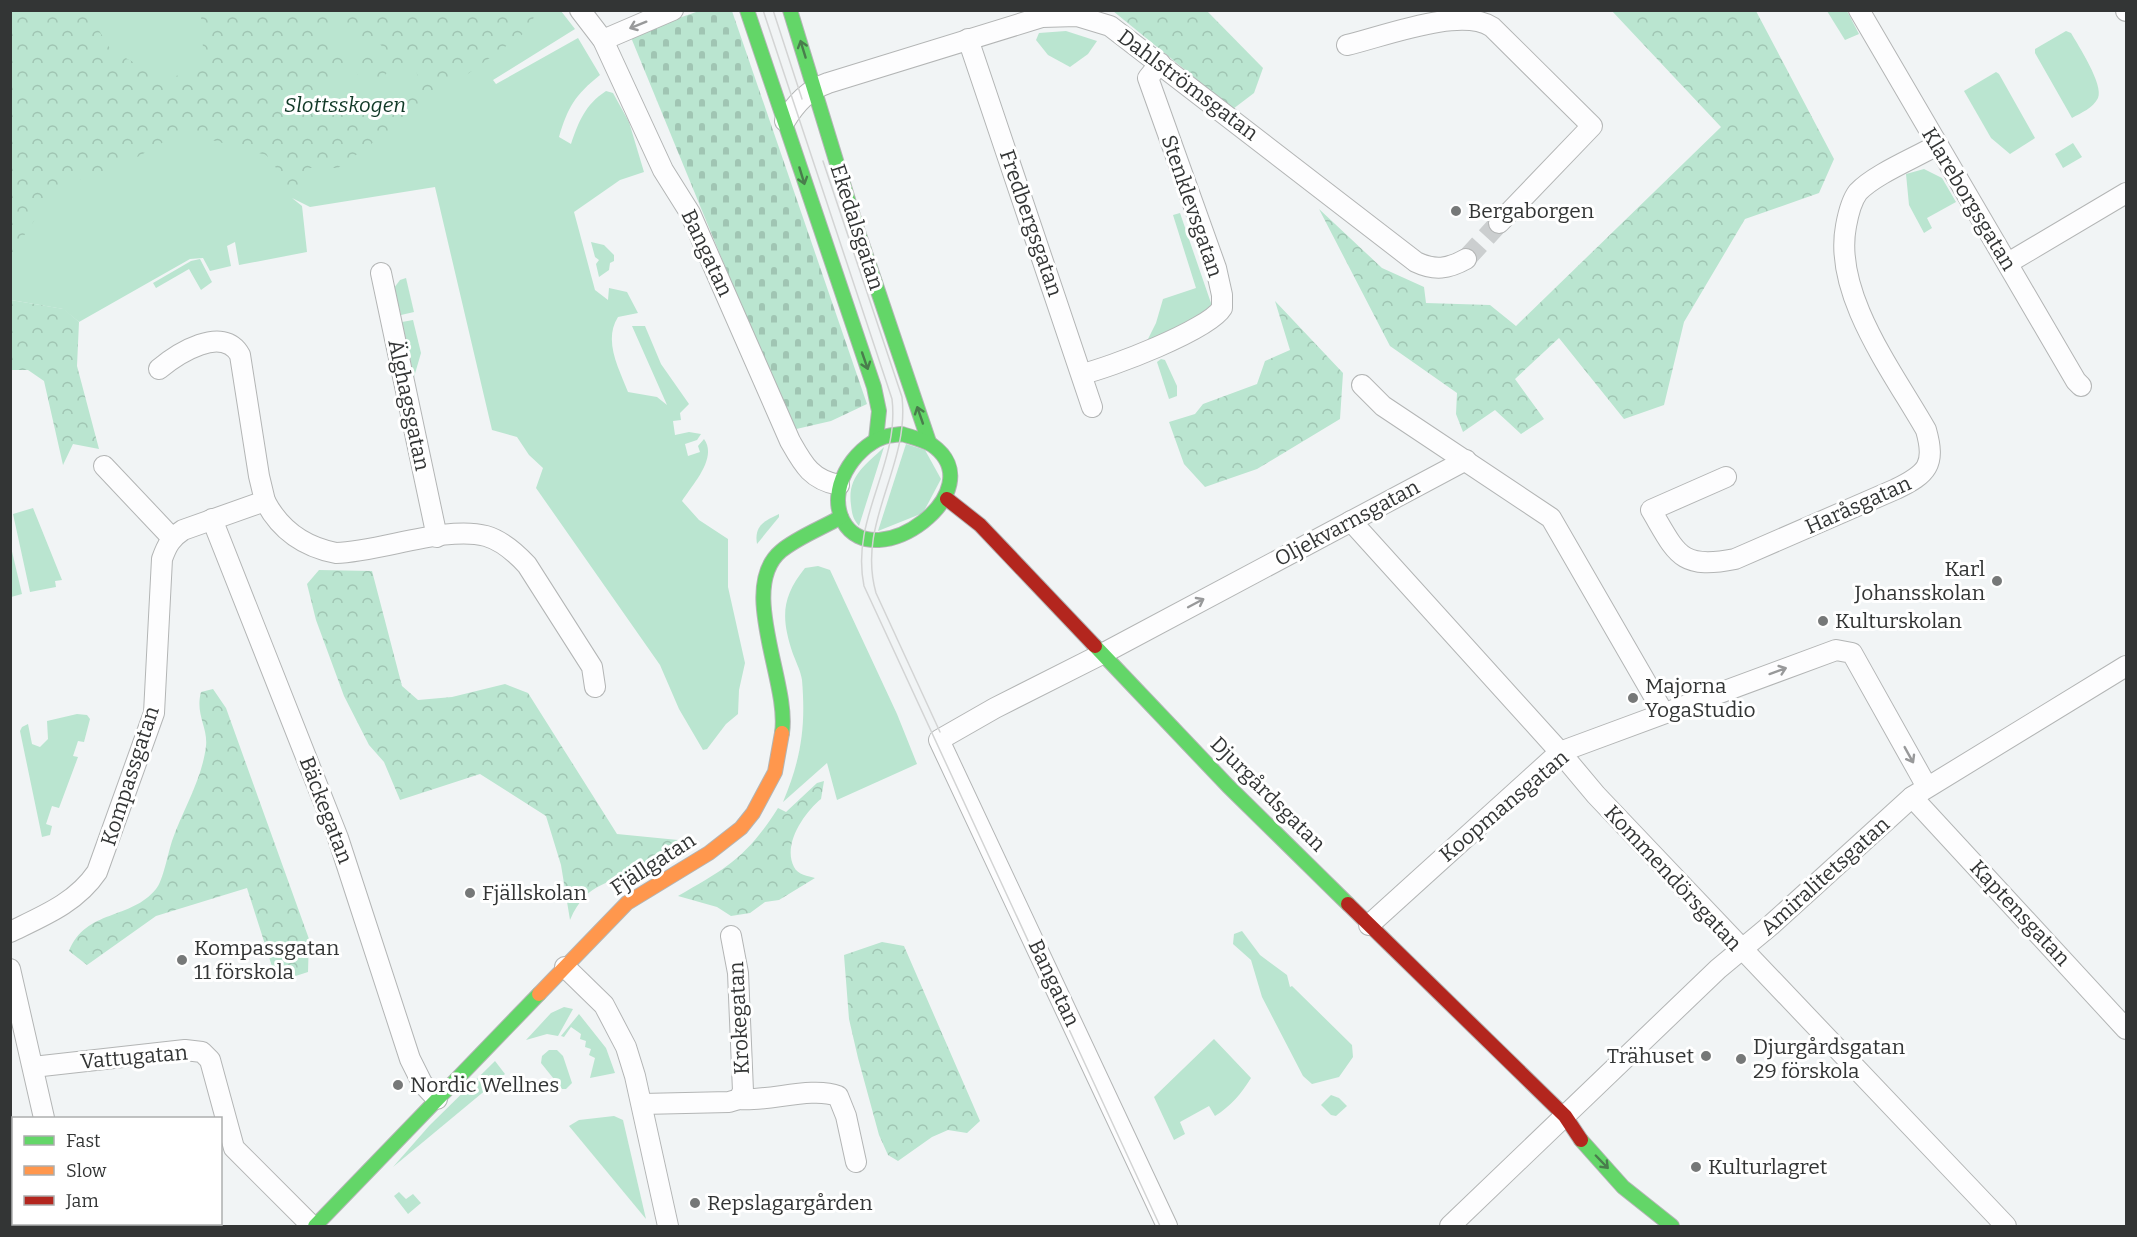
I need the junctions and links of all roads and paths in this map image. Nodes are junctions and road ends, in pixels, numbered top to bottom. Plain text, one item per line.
1 (580, 10) edge
2 (673, 10) edge
3 (747, 10) edge
4 (790, 10) edge
5 (1859, 10) edge
6 (968, 39) junction
7 (603, 40) junction
8 (1347, 45) dead end
9 (1160, 63) junction
10 (814, 88) junction
11 (785, 121) junction
12 (1937, 146) junction
13 (2127, 193) edge
14 (1499, 223) tunnel mouth
15 (1466, 259) tunnel mouth
16 (2008, 263) junction
17 (381, 273) dead end
18 (159, 369) dead end
19 (1082, 374) junction
20 (1362, 385) dead end
21 (2081, 386) dead end
22 (1092, 407) dead end
23 (876, 439) junction
24 (929, 442) junction
25 (1466, 460) junction
26 (104, 466) dead end
27 (1726, 477) dead end
28 (839, 485) junction
29 (947, 499) junction
30 (266, 501) junction
31 (841, 517) junction
32 (212, 519) junction
33 (1351, 521) junction
34 (437, 537) junction
35 (172, 538) junction
36 (1102, 654) junction
37 (2127, 666) edge
38 (595, 687) dead end
39 (1663, 712) junction
40 (939, 740) joint
41 (1560, 752) junction
42 (1919, 792) junction
43 (1369, 925) junction
44 (10, 932) edge
45 (731, 936) dead end
46 (1742, 951) junction
47 (565, 967) junction
48 (10, 969) edge
49 (2127, 1029) edge
50 (33, 1067) junction
51 (437, 1099) junction
52 (739, 1099) junction
53 (642, 1104) junction
54 (1565, 1116) junction
55 (44, 1117) edge
56 (1592, 1130) dead end
57 (856, 1162) dead end
58 (1644, 1185) dead end
59 (1658, 1212) junction
60 (313, 1227) edge
61 (668, 1227) edge
62 (1167, 1227) edge
63 (1450, 1227) edge
64 (1672, 1227) edge
65 (2006, 1227) edge

1 - 7 street, Bangatan
2 -> 7 street
3 - 11 street, Ekedalsgatan
10 -> 4 street, Ekedalsgatan
5 - 12 street, Klareborgsgatan
6 - 9 street, Dahlströmsgatan
6 - 10 street, Dahlströmsgatan
6 - 19 street, Fredbergsgatan
7 - 28 street, Bangatan
8 - 14 street
9 - 15 street, Dahlströmsgatan
9 - 19 street, Stenklevsgatan
10 - 11 street, Dahlströmsgatan
24 -> 10 street, Ekedalsgatan
11 -> 23 street, Ekedalsgatan
12 - 16 street, Klareborgsgatan
12 - 27 street, Haråsgatan
13 - 16 street
16 - 21 street, Klareborgsgatan
17 - 34 street, Älghagsgatan
18 - 30 street
19 - 22 street, Fredbergsgatan
20 - 25 street
23 - 24 street
23 - 28 street
24 - 29 street
25 - 33 street, Oljekvarnsgatan
25 - 39 street
26 - 35 street
28 - 31 street
29 - 31 street
29 - 36 street, Djurgårdsgatan
30 - 32 street
30 - 34 street
31 - 47 street, Fjällgatan
32 - 35 street
32 - 51 street, Bäckegatan
36 -> 33 street, Oljekvarnsgatan
33 - 41 street, Kommendörsgatan
34 - 38 street
35 - 44 street, Kompassgatan
36 - 40 street, Oljekvarnsgatan
36 - 43 street, Djurgårdsgatan
37 - 42 street, Amiralitetsgatan
39 - 41 street, Koopmansgatan
39 -> 42 street, Koopmansgatan
40 - 62 street, Bangatan
41 - 43 street, Koopmansgatan
41 - 46 street, Kommendörsgatan
42 - 46 street, Amiralitetsgatan
42 - 49 street, Kaptensgatan
43 - 54 street, Djurgårdsgatan
45 - 52 street, Krokegatan
46 - 54 street, Amiralitetsgatan
46 - 65 street, Kommendörsgatan
47 - 51 street, Fjällgatan
47 - 53 street
48 - 50 street
50 - 55 street
50 - 60 street, Vattugatan
51 - 60 street, Fjällgatan
52 - 53 street, Krokegatan
52 - 57 street, Krokegatan
53 - 61 street
54 - 56 street, Djurgårdsgatan
54 -> 59 street, Djurgårdsgatan
54 - 63 street, Amiralitetsgatan
58 - 59 street, Djurgårdsgatan
59 - 64 street, Djurgårdsgatan

